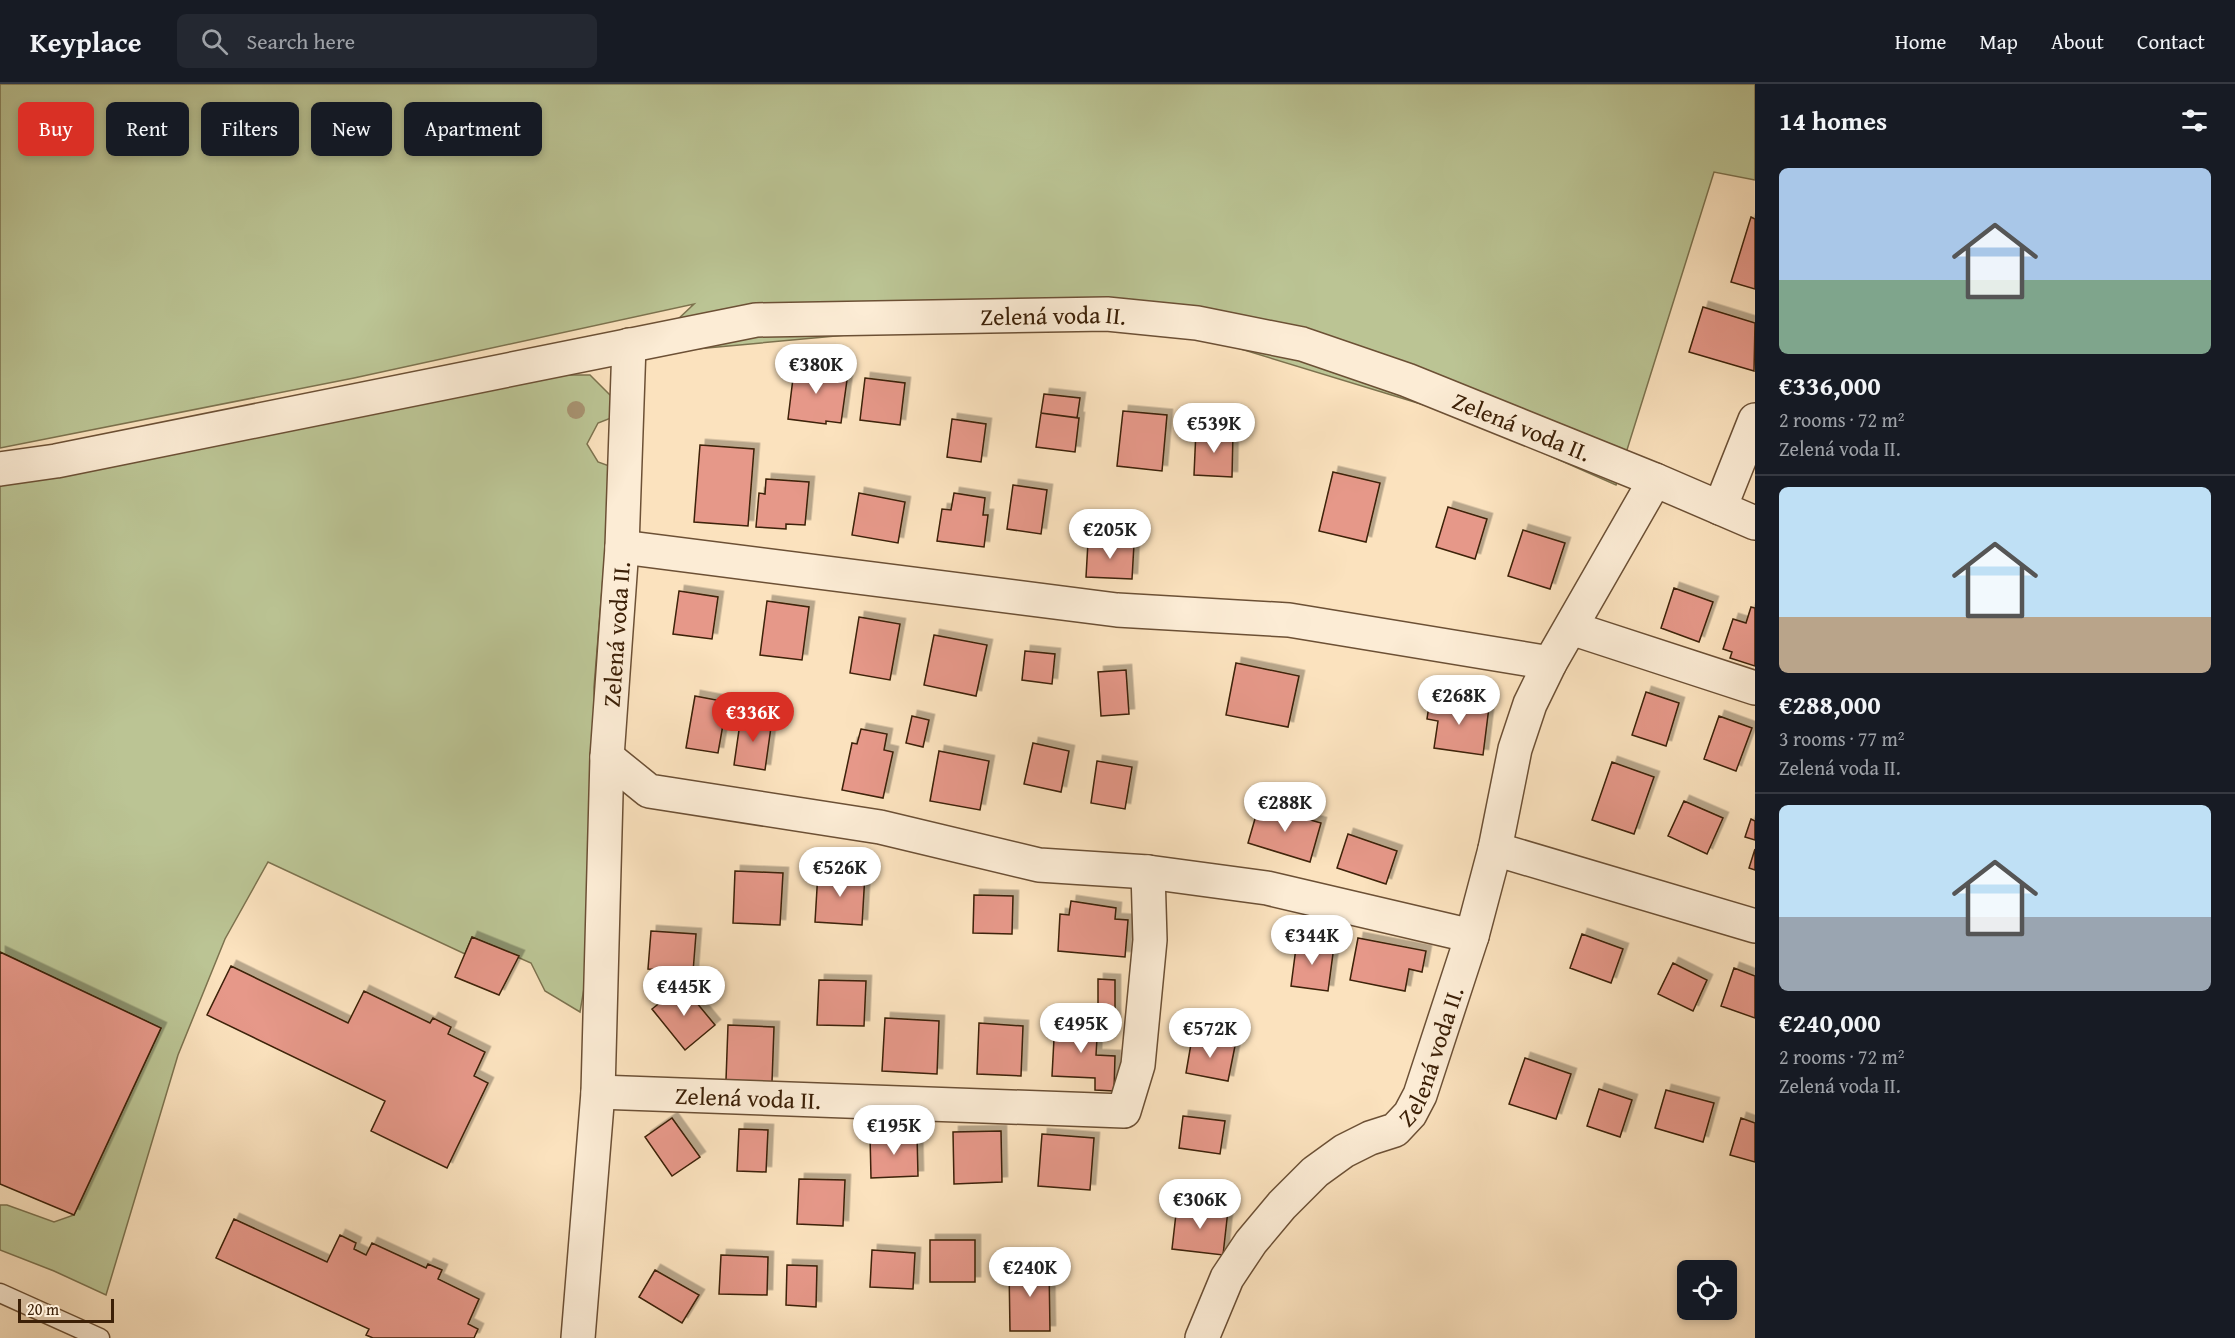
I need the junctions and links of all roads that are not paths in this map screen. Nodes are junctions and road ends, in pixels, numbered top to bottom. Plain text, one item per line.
1 (629, 345) junction
2 (1755, 420) edge
3 (0, 469) edge
4 (1655, 480) junction
5 (1720, 508) junction
6 (1755, 523) edge
7 (622, 547) junction
8 (1571, 628) junction
9 (1550, 663) junction
10 (1755, 688) edge
11 (607, 757) junction
12 (650, 791) junction
13 (606, 820) junction
14 (1495, 849) junction
15 (1148, 872) junction
16 (1755, 926) edge
17 (1472, 936) junction
18 (598, 1092) junction
19 (0, 1293) edge
20 (100, 1338) edge
21 (578, 1338) edge
22 (1202, 1338) edge

1 - 3 street
1 - 4 street, Zelená voda II.
1 - 7 street, Zelená voda II.
2 - 5 street
4 - 5 street, Zelená voda II.
4 - 8 street, Zelená voda II.
5 - 6 street, Zelená voda II.
7 - 9 street, Zelená voda II.
7 - 11 street, Zelená voda II.
8 - 9 street, Zelená voda II.
8 - 10 street
9 - 14 street, Zelená voda II.
11 - 12 street
11 - 13 street, Zelená voda II.
12 - 13 street
12 - 15 street
13 - 18 street, Zelená voda II.
14 - 16 street
14 - 17 street, Zelená voda II.
15 - 17 street
15 - 18 street, Zelená voda II.
17 - 22 street, Zelená voda II.
18 - 21 street, Zelená voda II.
19 - 20 lane

